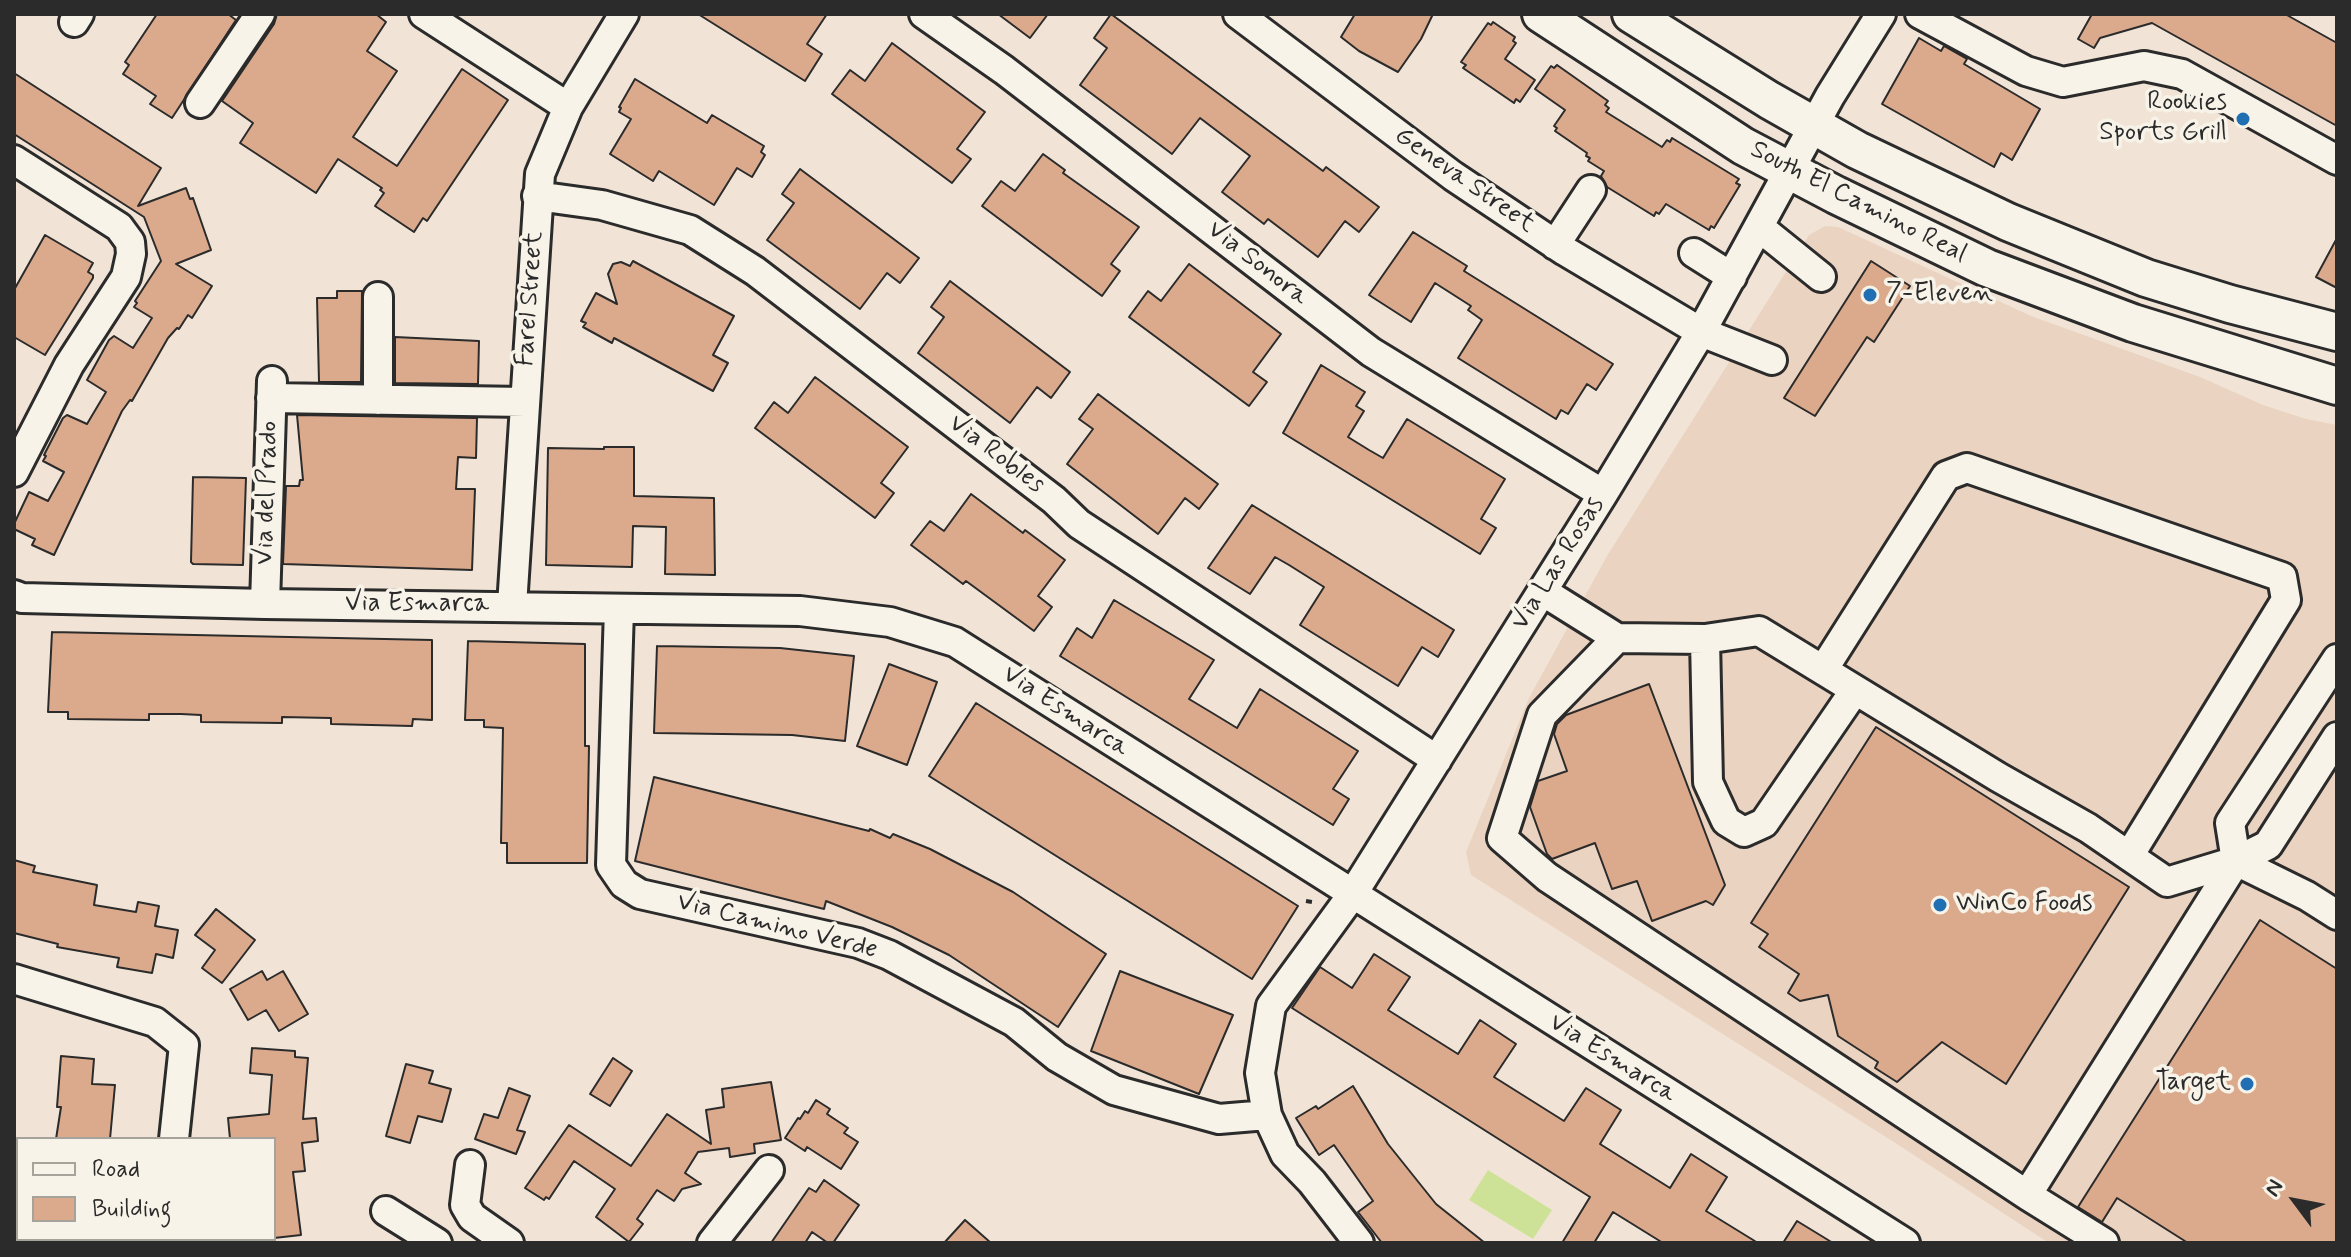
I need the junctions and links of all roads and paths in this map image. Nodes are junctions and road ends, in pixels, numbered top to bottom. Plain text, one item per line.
1 (260, 14) edge
2 (424, 14) edge
3 (624, 14) edge
4 (924, 14) edge
5 (1238, 14) edge
6 (1541, 14) edge
7 (1881, 14) edge
8 (1920, 14) edge
9 (1633, 15) edge
10 (200, 103) dead end
11 (568, 107) junction
12 (1815, 126) junction
13 (14, 160) edge
14 (2337, 160) edge
15 (1791, 170) junction
16 (1591, 190) dead end
17 (537, 196) junction
18 (1759, 227) junction
19 (1555, 245) junction
20 (1694, 253) dead end
21 (1732, 277) junction
22 (1821, 277) dead end
23 (378, 297) dead end
24 (1701, 332) junction
25 (2337, 332) edge
26 (1772, 360) dead end
27 (2337, 386) edge
28 (378, 400) junction
29 (525, 402) junction
30 (14, 472) edge
31 (1603, 494) junction
32 (1542, 591) junction
33 (14, 595) edge
34 (265, 604) junction
35 (512, 606) junction
36 (619, 609) junction
37 (1617, 638) junction
38 (1705, 639) junction
39 (2337, 659) edge
40 (1823, 670) junction
41 (1855, 690) junction
42 (2337, 737) edge
43 (1437, 760) junction
44 (2129, 856) junction
45 (2236, 861) junction
46 (1352, 895) junction
47 (2337, 915) edge
48 (14, 979) edge
49 (1267, 1115) junction
50 (174, 1137) edge
51 (470, 1165) dead end
52 (769, 1170) dead end
53 (2027, 1195) junction
54 (386, 1211) dead end
55 (437, 1243) edge
56 (509, 1243) edge
57 (712, 1243) edge
58 (1359, 1243) edge
59 (1905, 1243) edge
60 (2104, 1243) edge

1 - 10 street
2 - 11 street
3 - 11 street, Farel Street
4 - 31 street, Via Sonora
5 - 19 street, Geneva Street
6 - 15 main road, South El Camino Real
7 - 12 street, Via Las Rosas
8 - 14 street
9 - 12 main road, South El Camino Real
11 - 17 street, Farel Street
12 - 15 street, Via Las Rosas
12 - 25 main road, South El Camino Real
13 - 30 street
15 - 18 street, Via Las Rosas
15 - 27 main road, South El Camino Real
16 - 19 street
17 - 29 street, Farel Street
17 - 43 street, Via Robles
18 - 21 street, Via Las Rosas
18 - 22 street
19 - 24 street, Geneva Street
20 - 21 street
21 - 24 street, Via Las Rosas
23 - 28 street
24 - 26 street, Geneva Street
24 - 31 street, Via Las Rosas
28 - 29 street
28 - 34 street, Via del Prado
29 - 35 street, Farel Street
31 - 32 street, Via Las Rosas
32 - 37 street
32 - 43 street, Via Las Rosas
33 - 34 street, Via Esmarca
34 - 35 street, Via Esmarca
35 - 36 street, Via Esmarca
36 - 46 street, Via Esmarca
36 - 49 street, Via Camino Verde
37 - 38 street
37 - 53 street
38 - 40 street
38 - 41 street
39 - 45 street
40 - 41 street
40 - 44 street
41 - 44 street
42 - 45 street
43 - 46 street, Via Las Rosas
44 - 45 street
45 - 47 street
45 - 53 street
46 - 49 street, Via Las Rosas
46 - 59 street, Via Esmarca
48 - 50 street
49 - 58 street, Via Las Rosas
51 - 56 street
52 - 57 street
53 - 60 street
54 - 55 street

